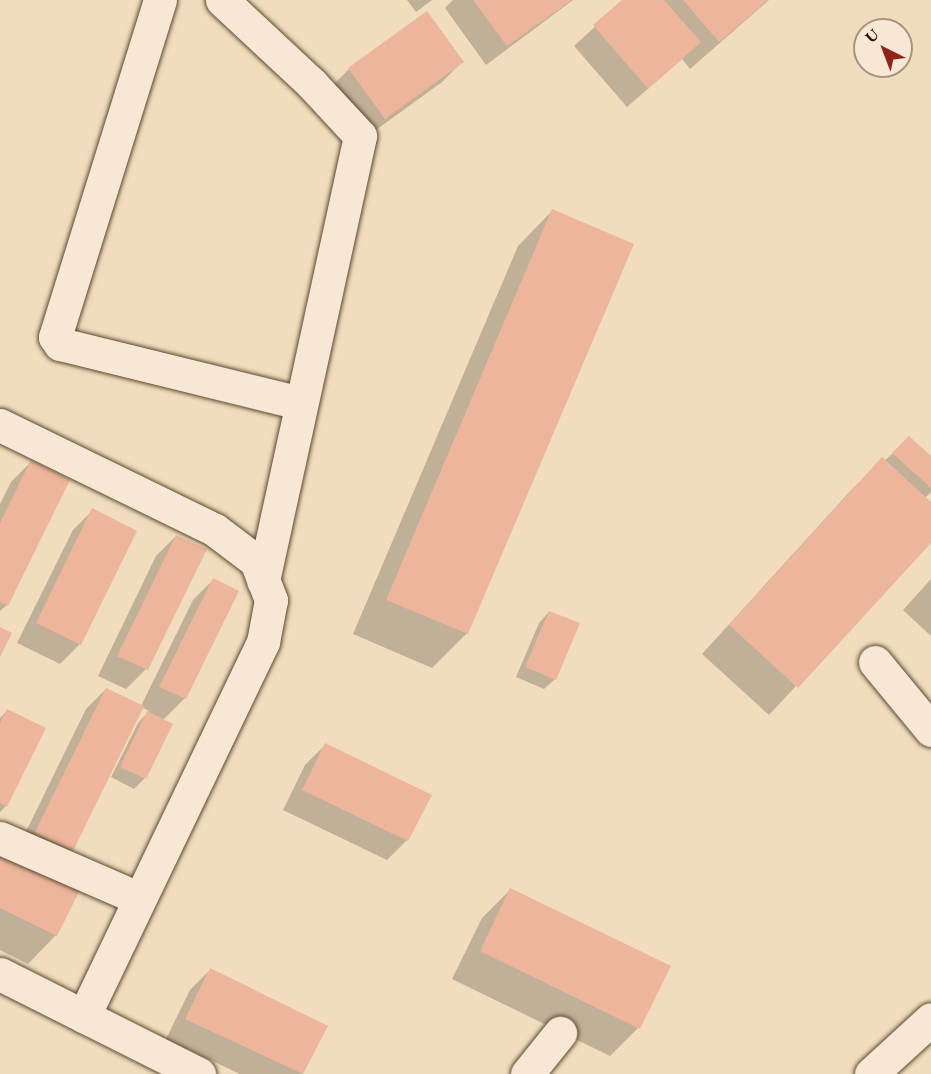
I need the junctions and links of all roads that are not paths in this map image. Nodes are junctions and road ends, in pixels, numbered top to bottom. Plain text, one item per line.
1 (160, 0) edge
2 (222, 0) edge
3 (300, 404) junction
4 (2, 432) edge
5 (263, 581) junction
6 (875, 662) dead end
7 (931, 730) edge
8 (0, 838) edge
9 (138, 898) junction
10 (0, 974) edge
11 (84, 1016) junction
12 (931, 1019) edge
13 (560, 1033) dead end
14 (199, 1074) edge
15 (527, 1074) edge
16 (871, 1074) edge

1 - 3 street
2 - 3 street
3 - 5 street
4 - 5 street
5 - 9 street
6 - 7 street
8 - 9 street
9 - 11 street
10 - 11 street
11 - 14 street
12 - 16 street
13 - 15 street

